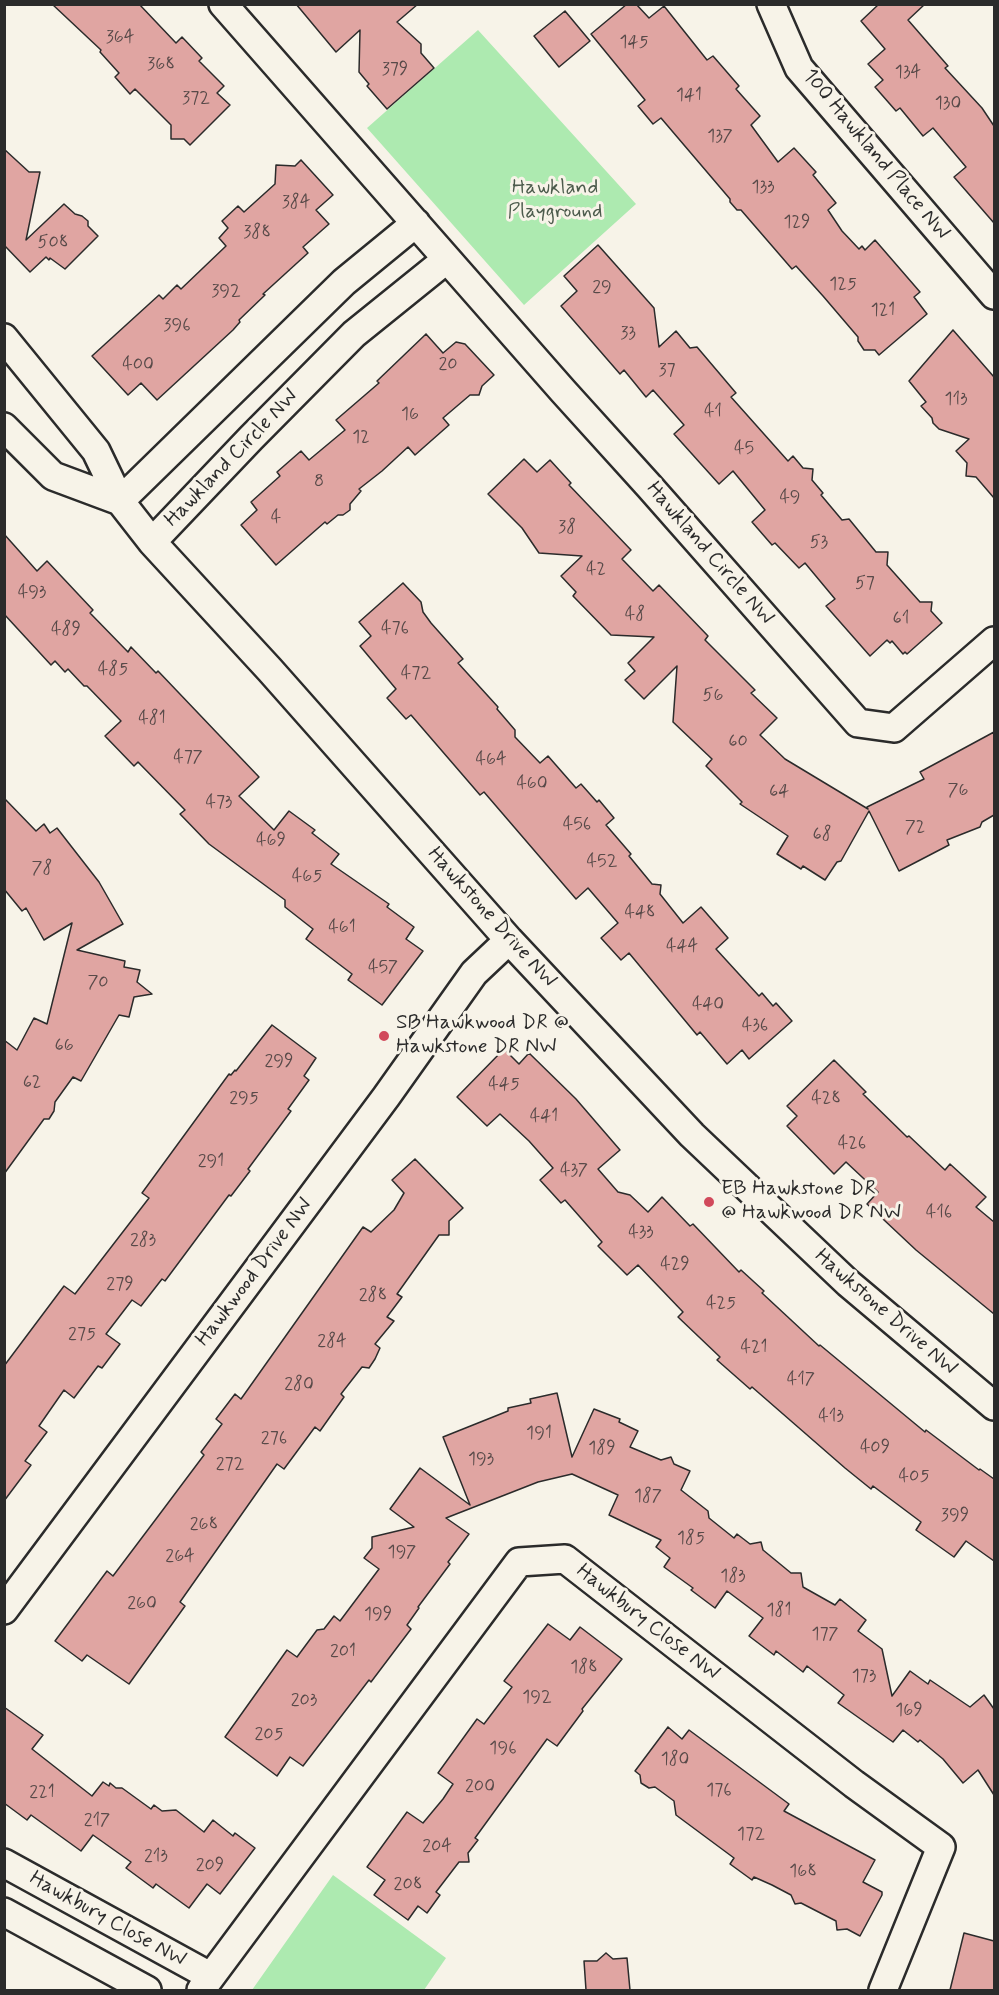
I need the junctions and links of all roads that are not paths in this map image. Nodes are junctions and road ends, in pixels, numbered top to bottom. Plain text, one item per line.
1 (223, 4) edge
2 (771, 4) edge
3 (416, 223) junction
4 (447, 259) junction
5 (994, 295) edge
6 (4, 338) edge
7 (4, 427) edge
8 (120, 501) junction
9 (152, 542) junction
10 (994, 641) edge
11 (509, 940) junction
12 (994, 1406) edge
13 (4, 1610) edge
14 (4, 1863) edge
15 (4, 1912) edge
16 (206, 1983) edge
17 (147, 1990) edge
18 (883, 1990) edge

1 - 3 street, Hawkland Circle NW
2 - 5 street, 100 Hawkland Place NW
3 - 4 street, Hawkland Circle NW
3 - 8 street
4 - 9 street, Hawkland Circle NW
4 - 10 street, Hawkland Circle NW
6 - 8 street, Hawkstone Drive NW
7 - 8 street
8 - 9 street, Hawkstone Drive NW
9 - 11 street, Hawkstone Drive NW
11 - 12 street, Hawkstone Drive NW
11 - 13 street, Hawkwood Drive NW
14 - 16 street, Hawkbury Close NW
15 - 17 street, Hawkbury Close NW
16 - 18 street, Hawkbury Close NW

